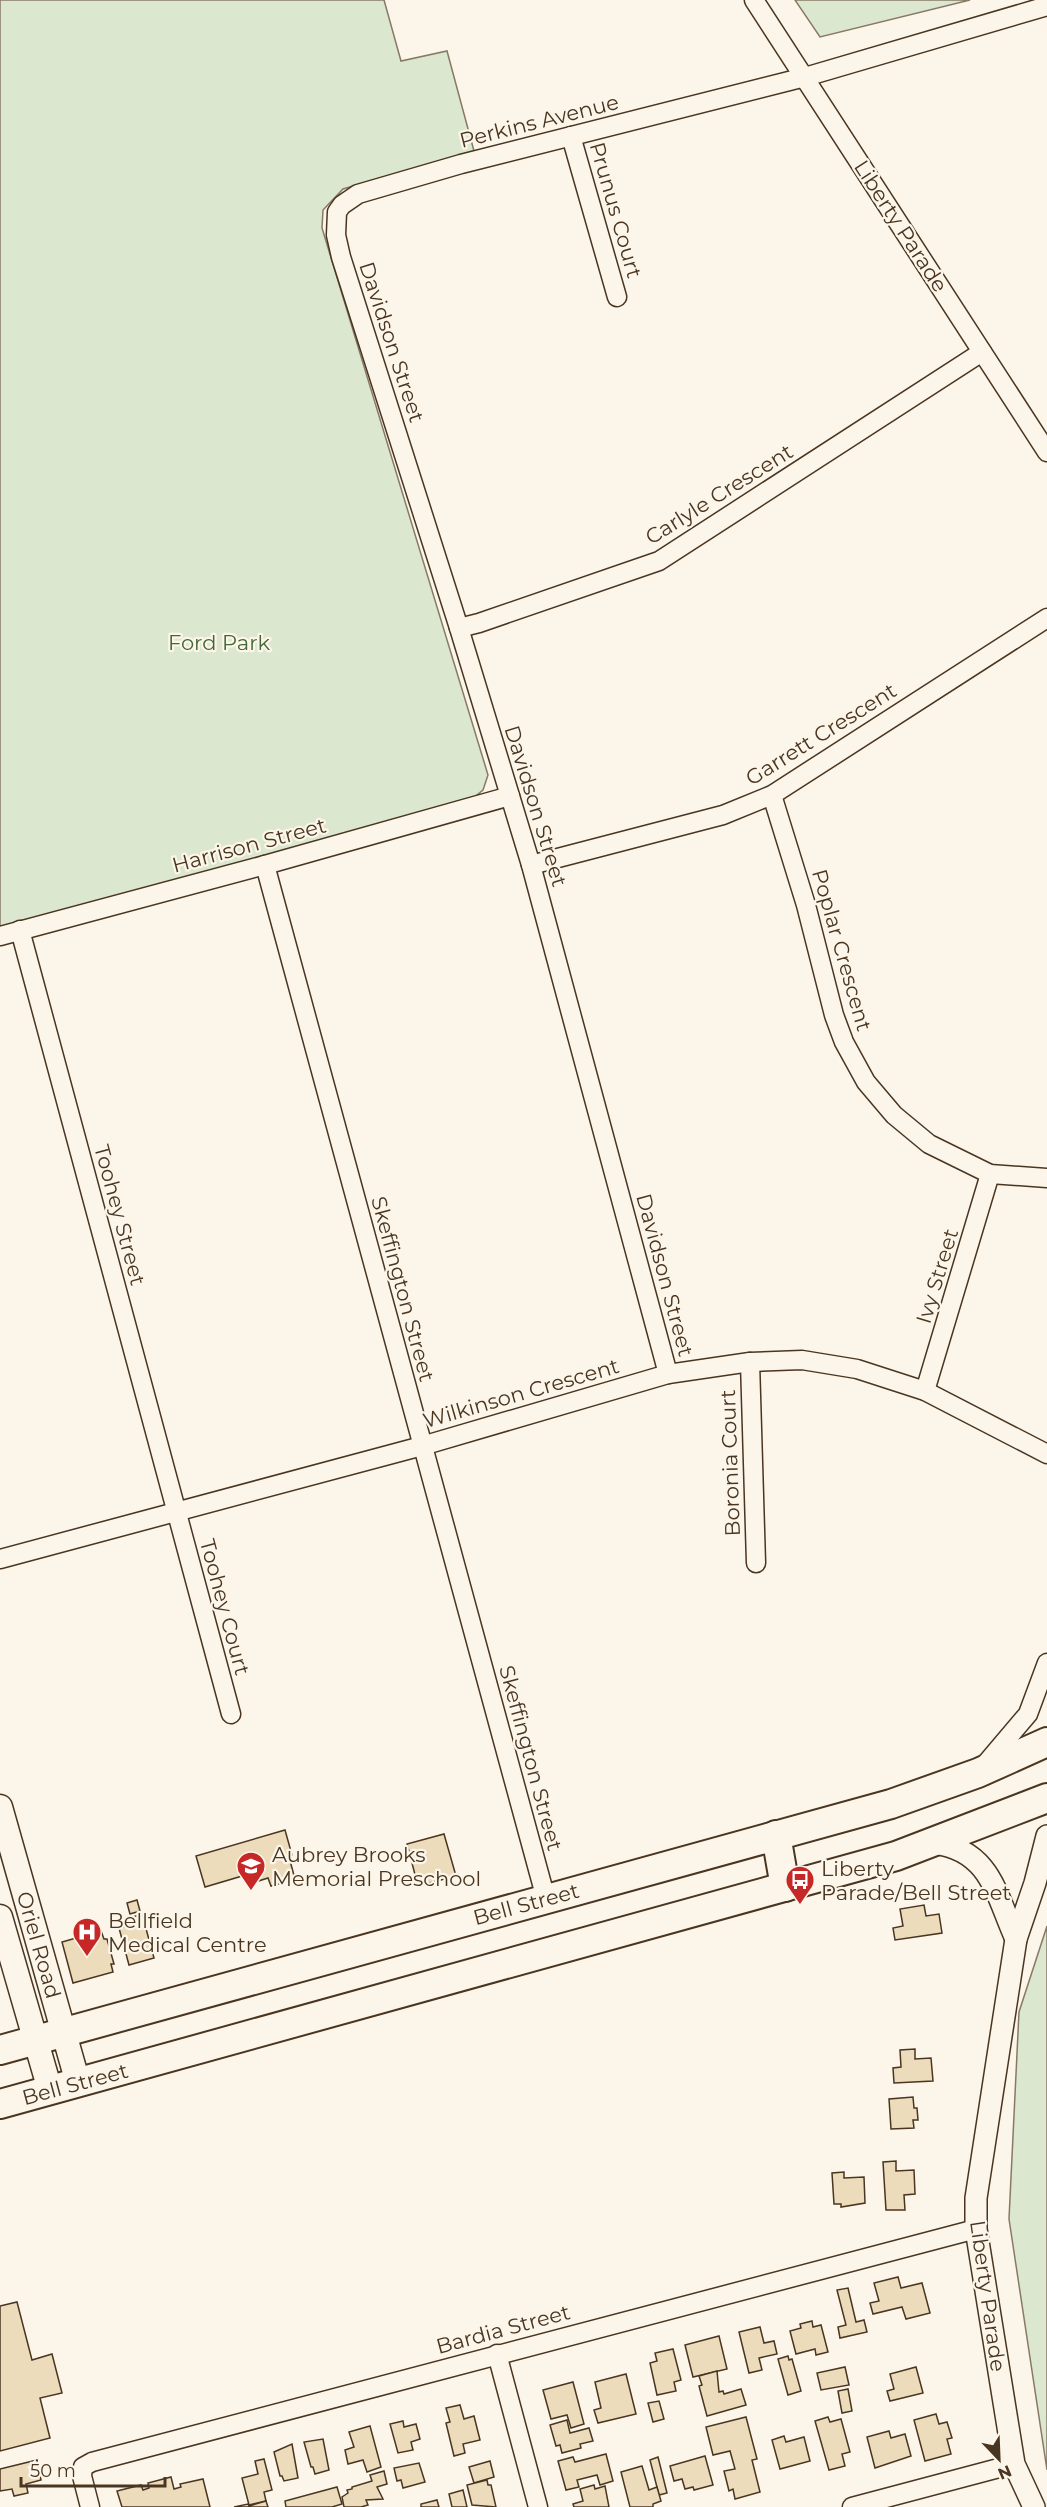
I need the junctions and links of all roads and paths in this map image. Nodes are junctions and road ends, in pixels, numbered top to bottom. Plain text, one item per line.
1 (754, 0) edge
2 (1047, 6) edge
3 (805, 77) junction
4 (571, 136) junction
5 (341, 257) joint
6 (617, 297) dead end
7 (982, 352) junction
8 (1047, 452) edge
9 (1047, 618) edge
10 (459, 628) junction
11 (772, 795) junction
12 (510, 796) junction
13 (265, 865) junction
14 (531, 865) junction
15 (20, 930) junction
16 (0, 936) edge
17 (990, 1174) junction
18 (1047, 1178) edge
19 (750, 1362) junction
20 (668, 1374) junction
21 (925, 1391) junction
22 (422, 1446) junction
23 (1047, 1454) edge
24 (177, 1513) junction
25 (0, 1559) edge
26 (756, 1563) dead end
27 (1047, 1663) edge
28 (231, 1714) dead end
29 (1047, 1742) edge
30 (978, 1773) junction
31 (1047, 1798) edge
32 (0, 1807) edge
33 (776, 1835) junction
34 (1047, 1836) edge
35 (935, 1843) junction
36 (785, 1887) junction
37 (546, 1899) junction
38 (0, 1917) edge
39 (1016, 1939) junction
40 (64, 2033) junction
41 (35, 2040) junction
42 (0, 2050) edge
43 (78, 2084) junction
44 (50, 2091) junction
45 (0, 2104) edge
46 (976, 2229) junction
47 (497, 2354) junction
48 (1014, 2464) junction
49 (90, 2507) edge
50 (538, 2507) edge
51 (852, 2507) edge
52 (1034, 2507) edge

1 - 3 street, Liberty Parade
2 - 3 street, Perkins Avenue
3 - 4 street, Perkins Avenue
3 - 7 street, Liberty Parade
4 - 5 street, Perkins Avenue
4 - 6 street, Prunus Court
5 - 10 street, Davidson Street
7 - 8 street, Liberty Parade
7 - 10 street, Carlyle Crescent
9 - 11 street, Garrett Crescent
10 - 12 street, Davidson Street
11 - 14 street, Garrett Crescent
11 - 17 street, Poplar Crescent
12 - 13 street, Harrison Street
12 - 14 street, Davidson Street
13 - 15 street, Harrison Street
13 - 22 street, Skeffington Street
14 - 20 street, Davidson Street
15 - 16 street, Harrison Street
15 - 24 street, Toohey Street
17 - 18 street, Poplar Crescent
17 - 21 street, Ivy Street
19 - 20 street, Wilkinson Crescent
19 - 21 street, Wilkinson Crescent
19 - 26 street, Boronia Court
20 - 22 street, Wilkinson Crescent
21 - 23 street, Wilkinson Crescent
22 - 24 street, Wilkinson Crescent
22 - 37 street, Skeffington Street
24 - 25 street, Wilkinson Crescent
24 - 28 street, Toohey Court
27 - 30 street
29 - 30 highway, Bell Street
30 - 33 highway, Bell Street
31 - 35 highway, Bell Street
32 - 40 main road, Oriel Road
33 - 36 highway
33 - 37 highway, Bell Street
34 - 39 street, Liberty Parade
35 - 36 highway, Bell Street
35 - 39 street
36 - 43 highway, Bell Street
37 - 40 highway, Bell Street
38 - 41 main road, Oriel Road
39 - 46 street, Liberty Parade
40 - 41 highway, Bell Street
40 - 43 main road, Oriel Road
41 - 42 highway, Bell Street
41 - 44 main road, Oriel Road
43 - 44 highway, Bell Street
44 - 45 highway, Bell Street
46 - 47 street, Bardia Street
46 - 48 street, Liberty Parade
47 - 49 street, Bardia Street
47 - 50 street
48 - 51 street
48 - 52 street, Liberty Parade

